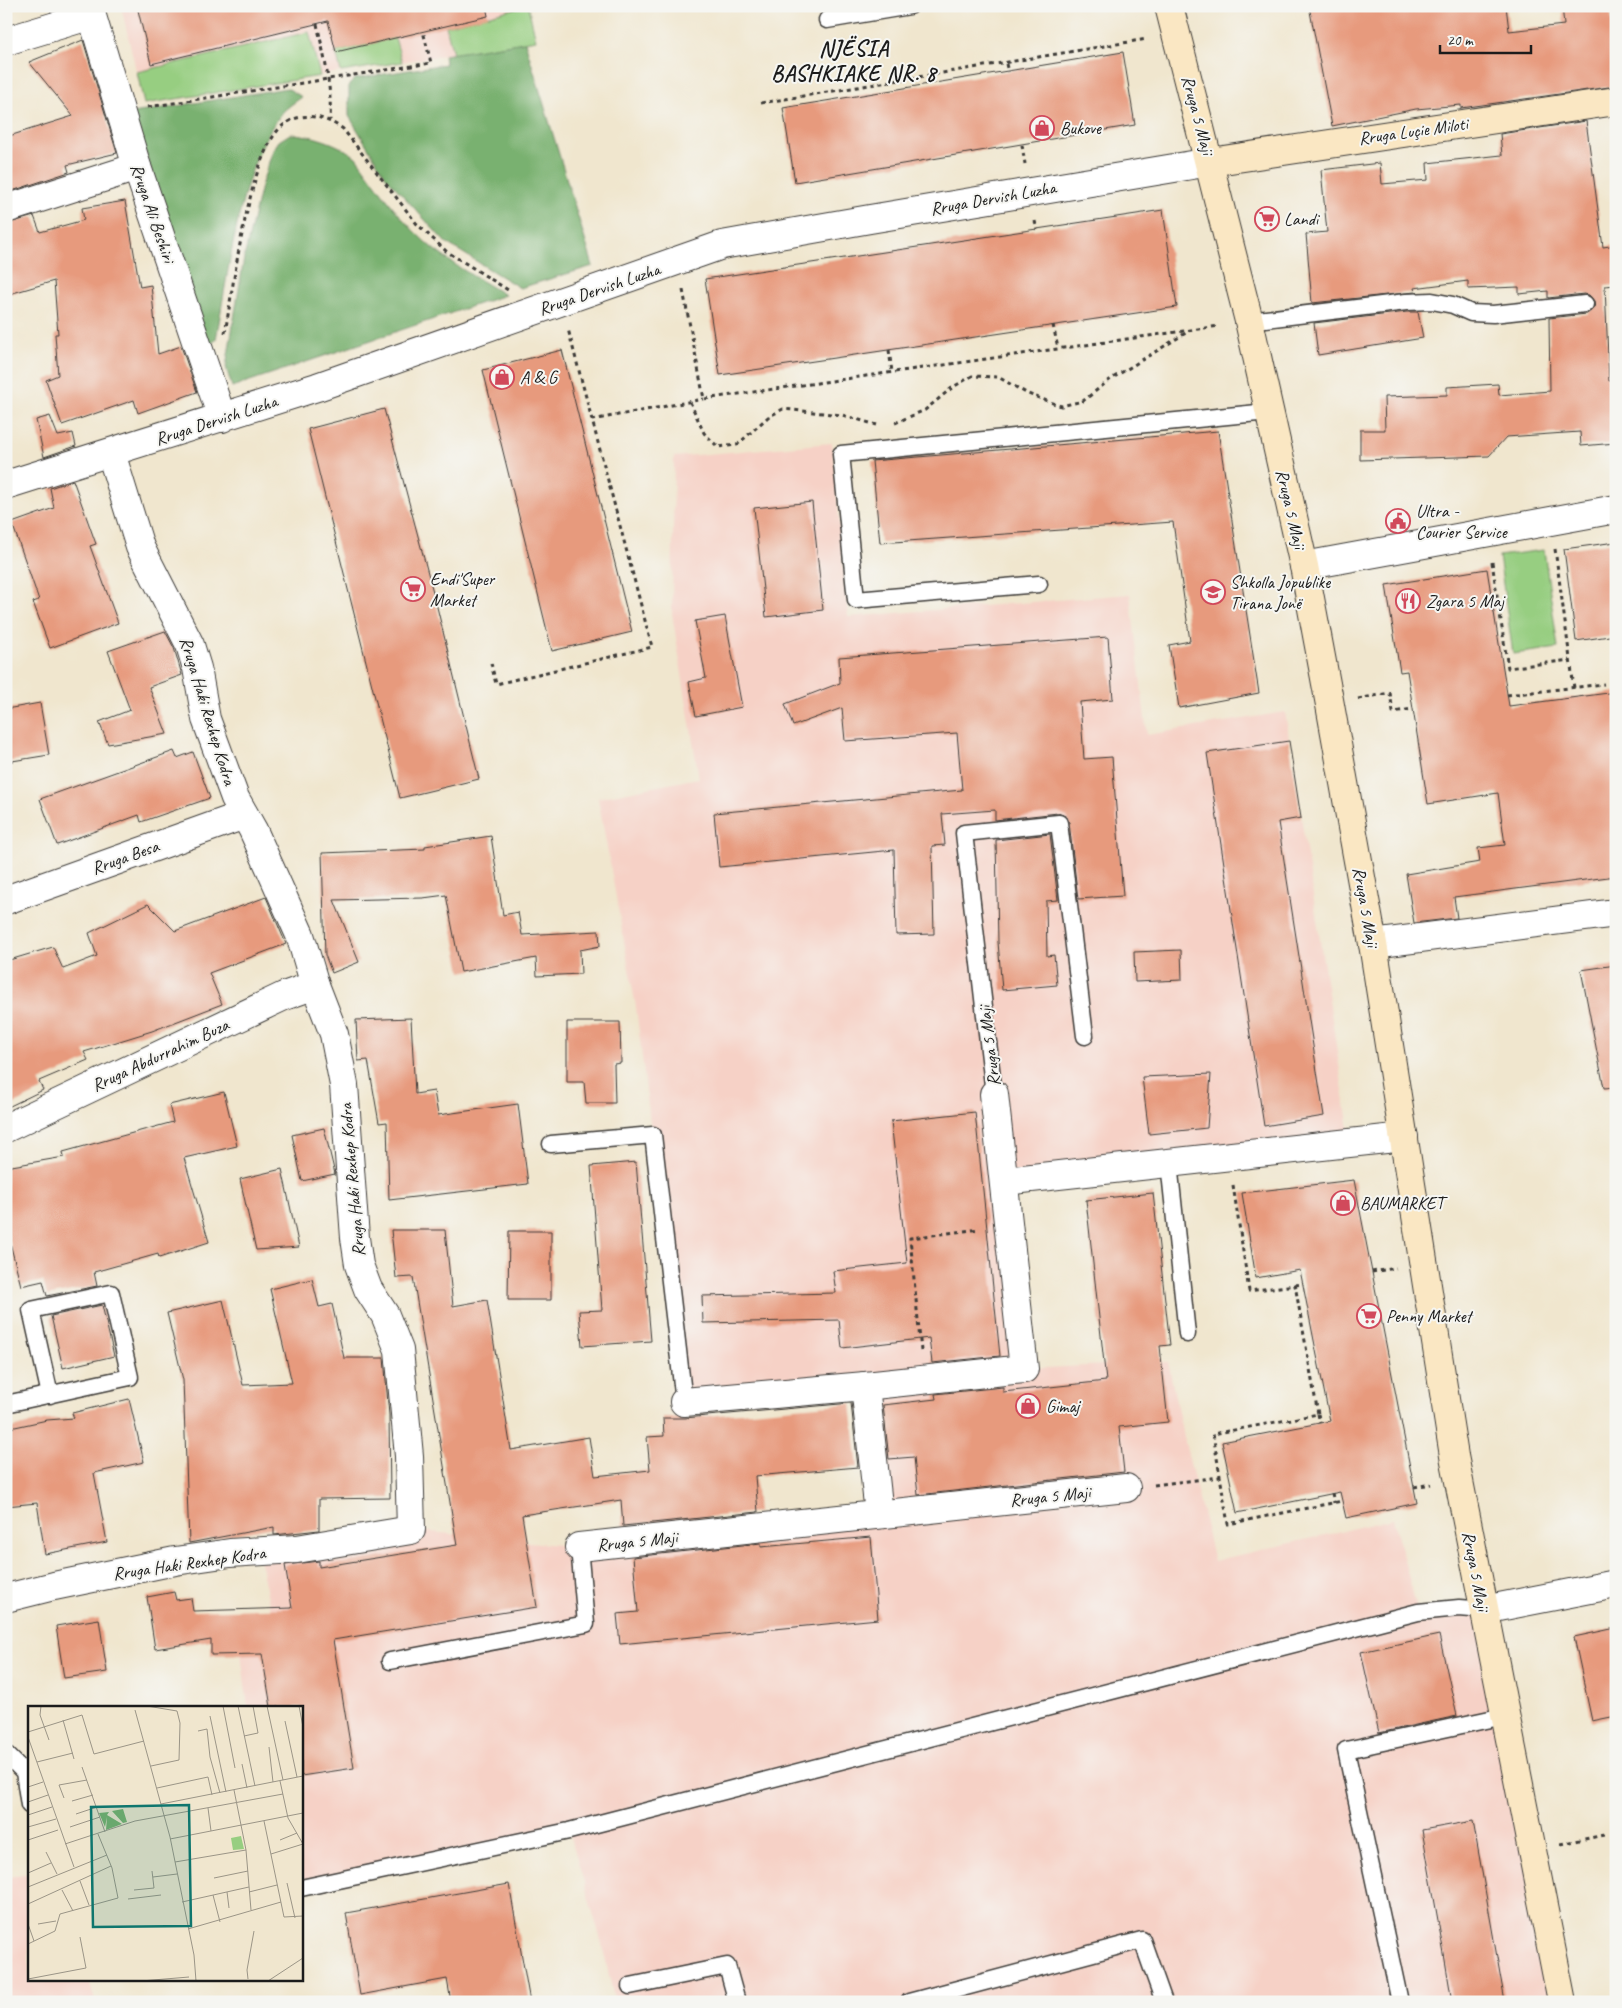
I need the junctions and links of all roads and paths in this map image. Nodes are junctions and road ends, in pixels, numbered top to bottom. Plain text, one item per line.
1 (910, 6) edge
2 (1169, 6) edge
3 (91, 11) edge
4 (828, 20) dead end
5 (317, 24) dead end
6 (423, 31) dead end
7 (1177, 34) junction
8 (6, 41) edge
9 (1006, 64) junction
10 (1008, 72) dead end
11 (329, 78) junction
12 (1616, 101) edge
13 (761, 103) dead end
14 (120, 112) junction
15 (330, 120) junction
16 (1210, 162) junction
17 (137, 167) junction
18 (6, 209) edge
19 (678, 261) junction
20 (1585, 304) dead end
21 (550, 306) junction
22 (1249, 321) junction
23 (1053, 325) dead end
24 (1192, 329) junction
25 (1058, 348) junction
26 (889, 350) dead end
27 (206, 371) junction
28 (892, 372) junction
29 (704, 399) junction
30 (690, 402) junction
31 (1268, 412) junction
32 (222, 418) junction
33 (592, 420) junction
34 (891, 424) dead end
35 (882, 426) dead end
36 (111, 453) junction
37 (6, 485) edge
38 (1616, 509) edge
39 (1551, 520) junction
40 (1488, 532) junction
41 (1304, 566) junction
42 (1039, 584) dead end
43 (1570, 660) junction
44 (490, 663) dead end
45 (1604, 684) dead end
46 (1574, 688) junction
47 (1507, 695) dead end
48 (1368, 697) dead end
49 (1413, 709) dead end
50 (244, 815) junction
51 (6, 900) edge
52 (1616, 913) edge
53 (1372, 944) junction
54 (314, 985) junction
55 (1085, 1036) dead end
56 (994, 1094) joint
57 (6, 1128) edge
58 (1404, 1137) junction
59 (551, 1144) dead end
60 (1169, 1163) junction
61 (1232, 1179) dead end
62 (1004, 1181) junction
63 (1009, 1226) junction
64 (1400, 1267) dead end
65 (1372, 1272) dead end
66 (1295, 1284) junction
67 (1303, 1284) dead end
68 (1186, 1334) dead end
69 (924, 1380) junction
70 (865, 1386) junction
71 (50, 1395) junction
72 (684, 1402) joint
73 (6, 1404) edge
74 (1318, 1414) junction
75 (1320, 1423) dead end
76 (1220, 1477) junction
77 (1437, 1482) dead end
78 (1414, 1487) dead end
79 (1126, 1488) joint
80 (1332, 1493) dead end
81 (1342, 1501) dead end
82 (1334, 1503) junction
83 (880, 1514) junction
84 (579, 1547) joint
85 (1616, 1584) edge
86 (6, 1598) edge
87 (1484, 1610) junction
88 (390, 1661) dead end
89 (1504, 1716) junction
90 (6, 1754) edge
91 (28, 1798) edge
92 (1604, 1835) dead end
93 (1531, 1851) junction
94 (302, 1888) edge
95 (630, 1986) dead end
96 (737, 2002) edge
97 (908, 2002) edge
98 (1164, 2002) edge
99 (1400, 2002) edge
100 (1562, 2002) edge

1 - 4 lane
2 - 7 main road, Rruga 5 Maji
3 - 8 street
3 - 14 street, Rruga Ali Beshiri
5 - 11 path
6 - 11 path
7 - 9 path
7 - 16 main road, Rruga 5 Maji
9 - 10 path
9 - 13 path
11 - 14 path
11 - 15 path
12 - 16 main road, Rruga Luçie Miloti
14 - 17 street, Rruga Ali Beshiri
15 - 21 path
15 - 27 path
16 - 19 street, Rruga Dervish Luzha
16 - 22 main road, Rruga 5 Maji
17 - 18 street
17 - 27 street, Rruga Ali Beshiri
19 - 21 street, Rruga Dervish Luzha
19 - 29 path
20 - 22 lane
21 - 32 street, Rruga Dervish Luzha
21 - 33 path
22 - 24 path
22 - 31 main road, Rruga 5 Maji
23 - 25 path
24 - 25 path
24 - 34 path
25 - 28 path
26 - 28 path
27 - 32 street, Rruga Ali Beshiri
28 - 29 path
29 - 30 path
30 - 33 path
30 - 35 path
31 - 41 main road, Rruga 5 Maji
31 - 42 lane
32 - 36 street, Rruga Dervish Luzha
33 - 44 path
36 - 37 street, Rruga Dervish Luzha
36 - 50 street, Rruga Haki Rexhep Kodra
38 - 39 street
39 - 40 street
39 - 43 path
40 - 41 street
40 - 43 path
41 - 53 main road, Rruga 5 Maji
43 - 46 path
45 - 46 path
46 - 47 path
48 - 49 path
50 - 51 street, Rruga Besa
50 - 54 street, Rruga Haki Rexhep Kodra
52 - 53 street
53 - 58 main road, Rruga 5 Maji
54 - 57 street, Rruga Abdurrahim Buza
54 - 86 street, Rruga Haki Rexhep Kodra
55 - 56 lane, Rruga 5 Maji
56 - 62 street, Rruga 5 Maji
58 - 60 street
58 - 87 main road, Rruga 5 Maji
59 - 72 lane, Rruga 5 Maji
60 - 62 street
60 - 68 lane
61 - 66 path
62 - 63 street, Rruga 5 Maji
63 - 69 path
63 - 69 street, Rruga 5 Maji
64 - 65 path
66 - 67 path
66 - 74 path
69 - 70 street, Rruga 5 Maji
70 - 72 street, Rruga 5 Maji
70 - 83 street
71 - 71 lane
71 - 73 lane
74 - 75 path
74 - 76 path
76 - 79 path
76 - 82 path
77 - 78 path
79 - 83 street, Rruga 5 Maji
80 - 82 path
81 - 82 path
83 - 84 street, Rruga 5 Maji
84 - 88 lane, Rruga 5 Maji
85 - 87 street
87 - 89 main road, Rruga 5 Maji
87 - 94 lane
89 - 93 main road, Rruga 5 Maji
89 - 99 lane
90 - 91 lane
92 - 93 path
93 - 100 main road, Rruga 5 Maji
95 - 96 lane
97 - 98 lane

